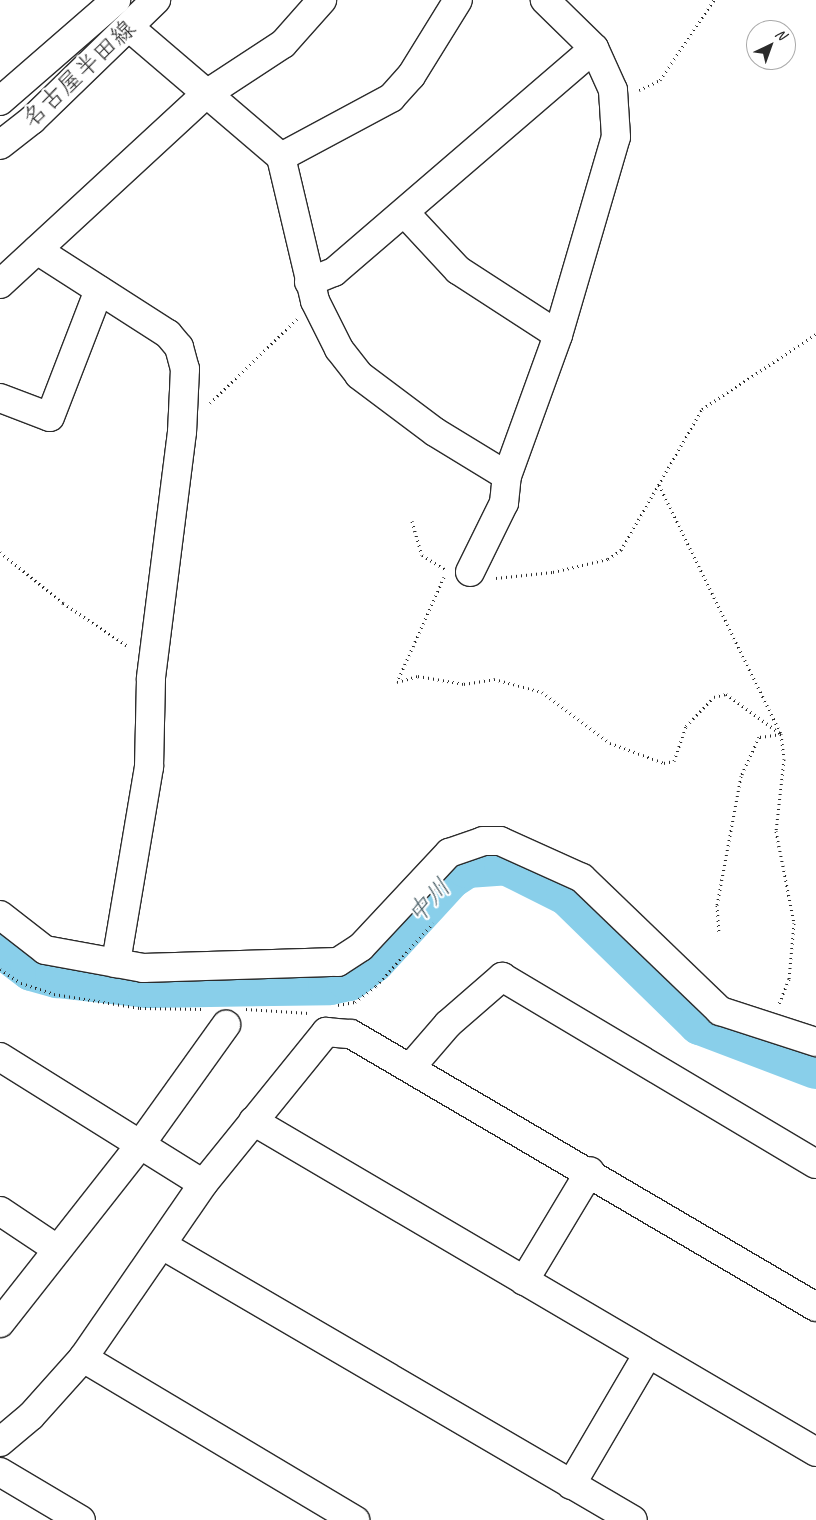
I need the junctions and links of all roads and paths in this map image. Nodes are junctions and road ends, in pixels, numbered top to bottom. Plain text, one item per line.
1 (116, 0) edge
2 (156, 0) edge
3 (322, 0) edge
4 (458, 0) edge
5 (544, 0) edge
6 (714, 0) edge
7 (130, 28) junction
8 (594, 48) junction
9 (205, 95) junction
10 (614, 96) junction
11 (0, 101) edge
12 (0, 145) edge
13 (281, 157) junction
14 (405, 213) junction
15 (37, 250) junction
16 (0, 284) edge
17 (99, 290) junction
18 (312, 291) junction
19 (816, 334) edge
20 (558, 335) junction
21 (0, 398) edge
22 (207, 405) dead end
23 (507, 476) junction
24 (659, 484) junction
25 (412, 521) dead end
26 (0, 552) edge
27 (459, 571) junction
28 (151, 679) junction
29 (781, 734) junction
30 (0, 915) edge
31 (433, 922) dead end
32 (719, 934) dead end
33 (116, 963) junction
34 (0, 969) edge
35 (333, 1005) dead end
36 (227, 1015) junction
37 (770, 1028) junction
38 (326, 1032) junction
39 (816, 1042) edge
40 (0, 1057) edge
41 (410, 1068) junction
42 (253, 1120) junction
43 (140, 1145) junction
44 (816, 1164) edge
45 (590, 1171) junction
46 (203, 1184) junction
47 (0, 1211) edge
48 (162, 1246) junction
49 (57, 1249) junction
50 (524, 1281) junction
51 (816, 1306) edge
52 (0, 1323) edge
53 (648, 1354) junction
54 (83, 1358) junction
55 (0, 1442) edge
56 (816, 1452) edge
57 (0, 1472) edge
58 (571, 1485) junction
59 (81, 1520) edge
60 (356, 1520) edge
61 (633, 1520) edge

1 - 11 street, 名古屋半田線
2 - 7 street, 名古屋半田線
3 - 9 street
4 - 13 street
5 - 8 street
6 - 10 path
7 - 9 street
7 - 12 street, 名古屋半田線
8 - 10 street
8 - 14 street
9 - 13 street
9 - 15 street
10 - 20 street
13 - 18 street
14 - 18 street
14 - 20 street
15 - 16 street
15 - 17 street
17 - 21 street
17 - 28 street
18 - 22 path
18 - 23 street
19 - 24 path
20 - 23 street
23 - 27 street
24 - 27 path
24 - 29 path
25 - 27 path
26 - 28 path
27 - 29 path
28 - 33 street
29 - 32 path
29 - 37 path
30 - 33 street
31 - 35 path
33 - 37 street
34 - 36 path
36 - 38 path
36 - 43 street
37 - 39 street
38 - 41 street
38 - 42 street
40 - 43 street
41 - 44 street
41 - 45 street
42 - 46 street
42 - 50 street
43 - 46 street
43 - 49 street
45 - 50 street
45 - 51 street
46 - 48 street
47 - 49 street
48 - 54 street
48 - 58 street
49 - 52 street
50 - 53 street
53 - 56 street
53 - 58 street
54 - 55 street
54 - 60 street
57 - 59 street
58 - 61 street

